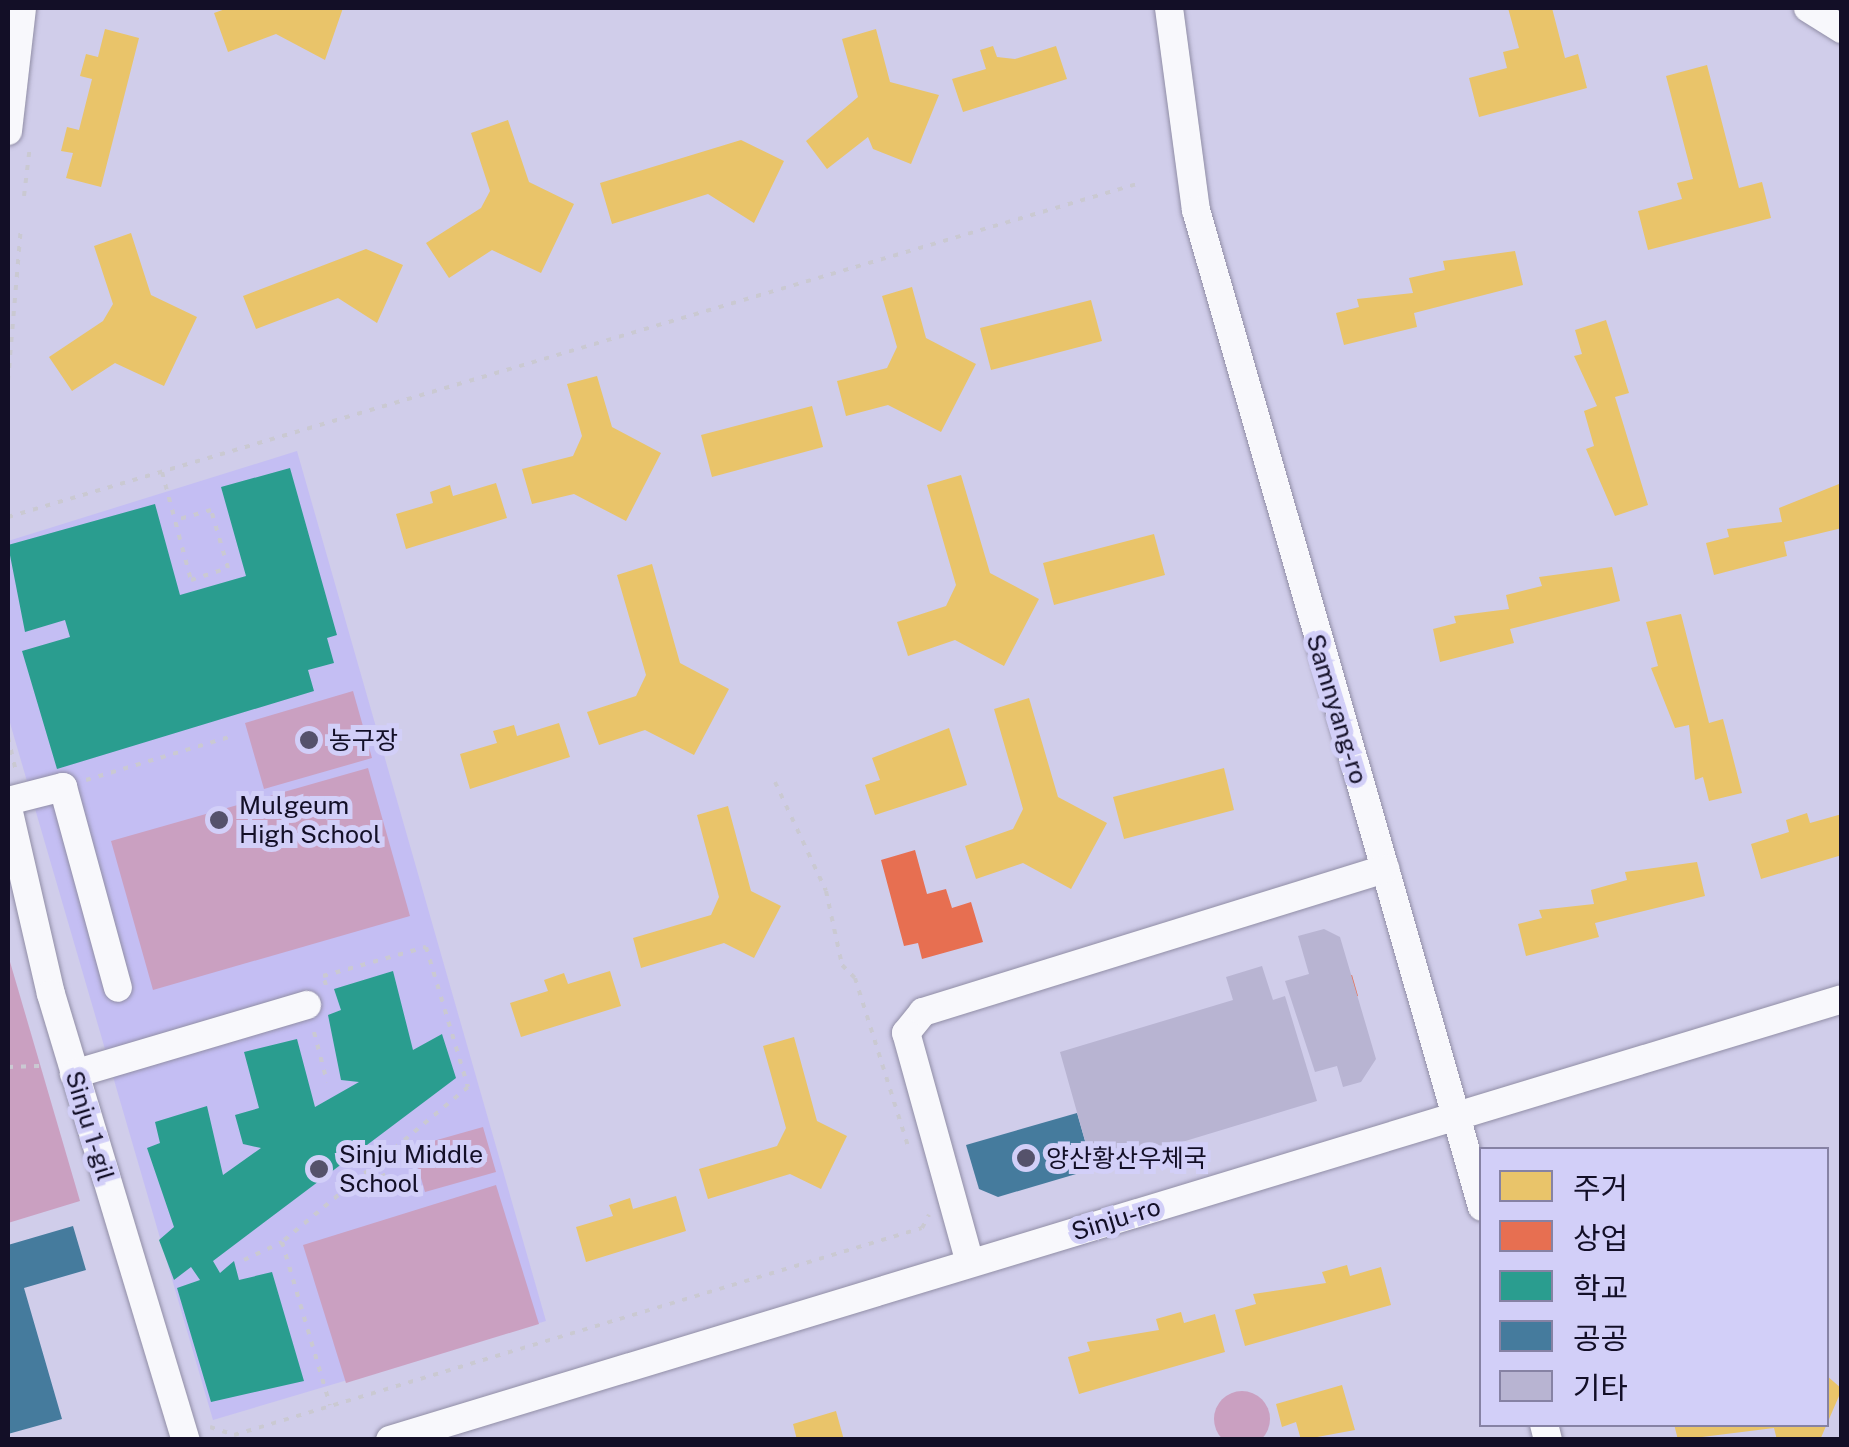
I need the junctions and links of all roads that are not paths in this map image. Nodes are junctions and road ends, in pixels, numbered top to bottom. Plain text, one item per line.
1 (22, 8) edge
2 (1169, 8) edge
3 (1808, 8) edge
4 (1842, 29) edge
5 (8, 131) edge
6 (13, 802) edge
7 (1385, 869) junction
8 (118, 988) dead end
9 (1842, 999) edge
10 (306, 1005) road end
11 (62, 1070) junction
12 (1456, 1118) junction
13 (1479, 1197) edge
14 (970, 1263) junction
15 (196, 1432) edge
16 (390, 1440) edge

1 - 5 street
2 - 7 street, Samnyang-ro
3 - 4 street
6 - 8 street
6 - 11 street, Sinju 1-gil
7 - 12 street, Samnyang-ro
7 - 14 street
9 - 12 street, Sinju-ro
10 - 11 street
11 - 15 street, Sinju 1-gil
12 - 13 street, Samnyang-ro
12 - 14 street, Sinju-ro
14 - 16 street, Sinju-ro

